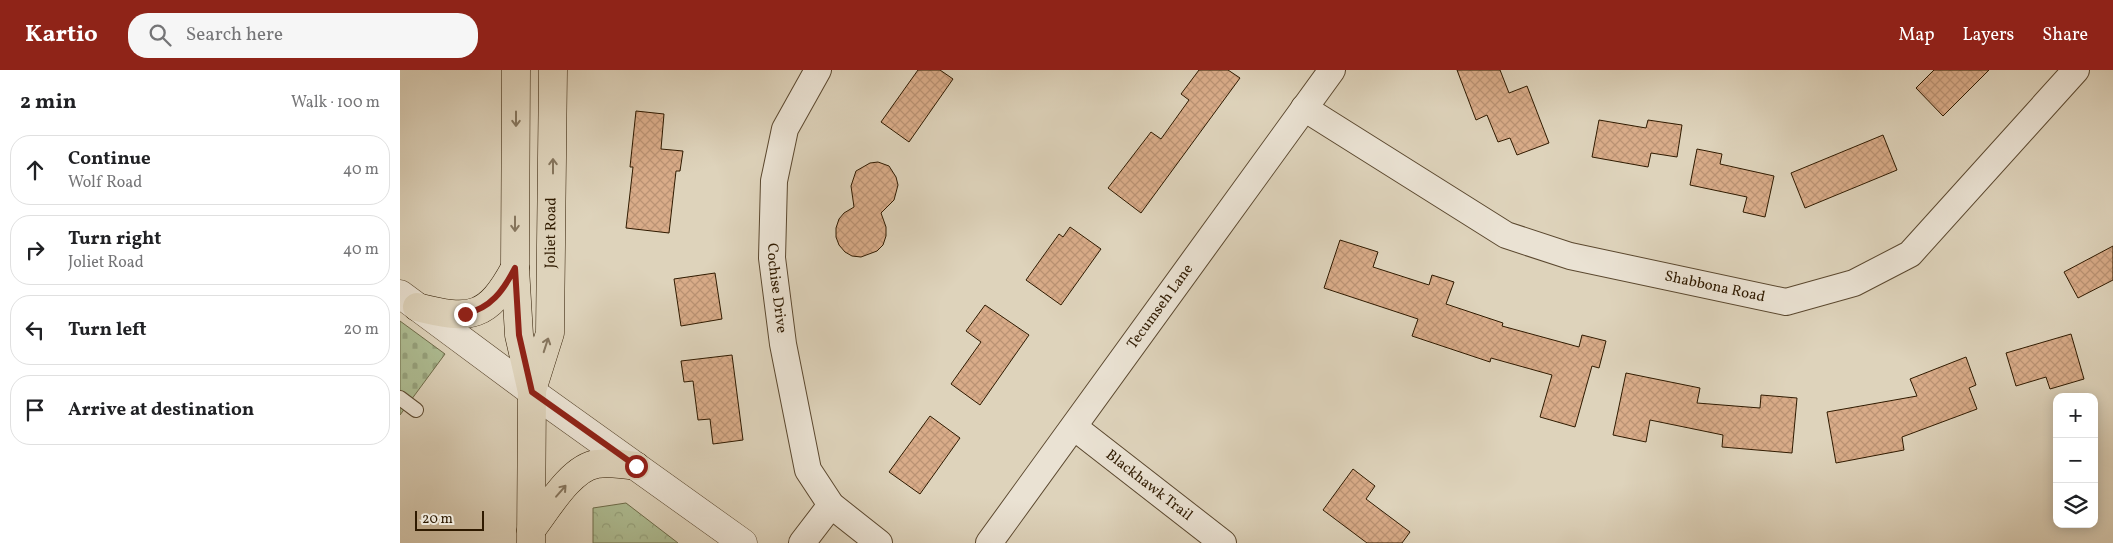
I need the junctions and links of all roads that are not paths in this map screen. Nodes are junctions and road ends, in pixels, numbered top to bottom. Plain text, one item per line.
1 (516, 70) edge
2 (553, 70) edge
3 (818, 70) edge
4 (1332, 70) edge
5 (2076, 70) edge
6 (1304, 108) junction
7 (515, 268) junction
8 (409, 301) edge
9 (532, 392) junction
10 (400, 398) edge
11 (416, 410) dead end
12 (1074, 427) junction
13 (636, 466) junction
14 (831, 505) junction
15 (531, 537) edge
16 (743, 543) edge
17 (802, 543) edge
18 (879, 543) edge
19 (989, 543) edge
20 (1223, 543) edge

1 -> 7 main road, Joliet Road
9 -> 2 main road, Joliet Road
3 - 14 street, Cochise Drive
4 - 6 street, Tecumseh Lane
5 - 6 street, Shabbona Road
6 - 12 street, Tecumseh Lane
7 - 8 main road
7 - 9 main road, Joliet Road
8 - 9 street
9 - 13 street
9 - 15 main road, Joliet Road
10 - 11 lane
12 - 19 street, Tecumseh Lane
12 - 20 street, Blackhawk Trail
15 -> 13 main road
13 - 16 street
14 - 17 street
14 - 18 street, Cochise Drive

